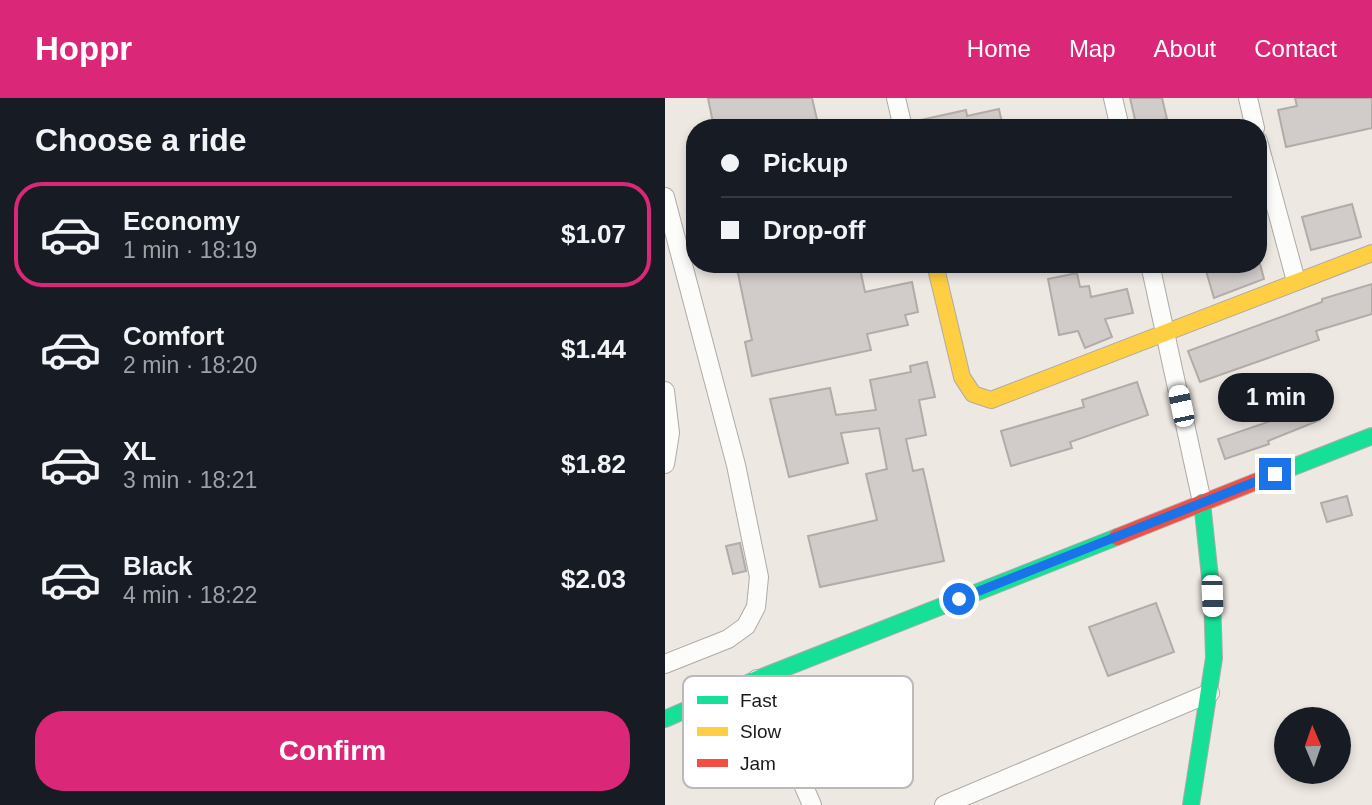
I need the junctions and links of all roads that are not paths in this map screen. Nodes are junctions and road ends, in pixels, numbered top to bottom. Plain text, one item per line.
1 (896, 98) edge
2 (1113, 98) edge
3 (1248, 98) edge
4 (901, 119) edge
5 (1118, 119) edge
6 (1253, 119) edge
7 (1267, 174) edge
8 (665, 197) edge
9 (1372, 253) edge
10 (937, 273) edge
11 (1152, 273) edge
12 (1296, 281) junction
13 (1166, 334) junction
14 (665, 391) edge
15 (1372, 436) edge
16 (665, 464) edge
17 (1202, 502) junction
18 (665, 664) edge
19 (765, 676) edge
20 (1210, 693) junction
21 (683, 711) edge
22 (665, 719) edge
23 (805, 788) edge
24 (812, 805) edge
25 (944, 805) edge
26 (1191, 805) edge

1 - 4 street
2 - 5 street
3 - 6 street
7 - 12 street
8 - 18 street
9 - 12 street
10 - 13 street
11 - 13 street
12 - 13 street
13 - 17 street
14 - 16 street
15 - 17 street
17 - 19 street
17 - 20 street
20 - 25 street
20 - 26 street
21 - 22 street
23 - 24 street

